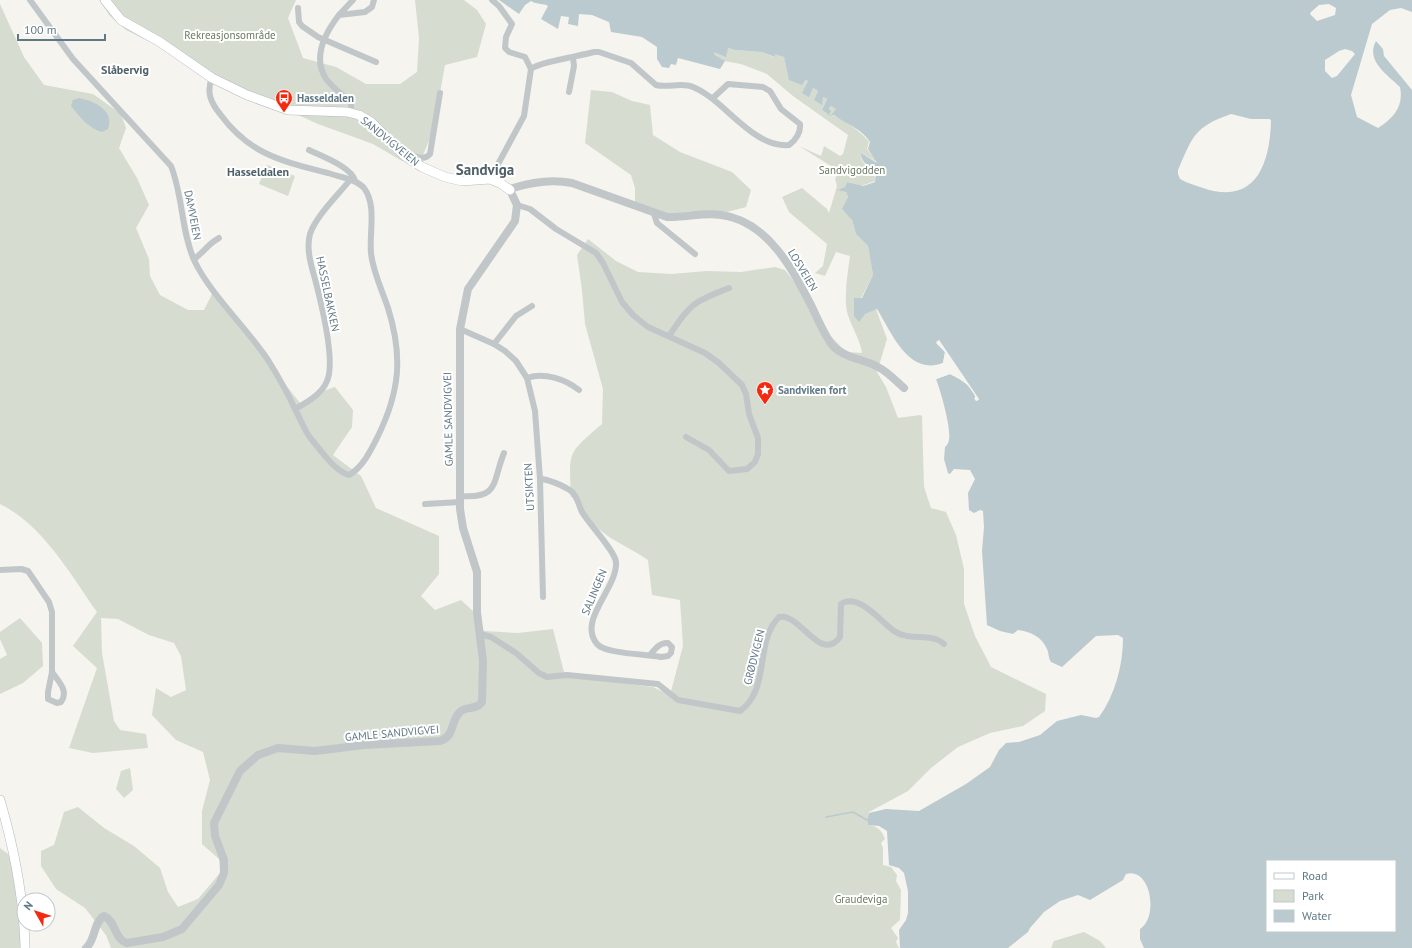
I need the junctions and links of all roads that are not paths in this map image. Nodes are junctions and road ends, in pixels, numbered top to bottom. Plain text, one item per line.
1 (30, 0) edge
2 (105, 0) edge
3 (353, 0) edge
4 (374, 0) edge
5 (492, 0) edge
6 (298, 8) dead end
7 (339, 16) junction
8 (324, 39) junction
9 (573, 58) junction
10 (376, 62) dead end
11 (531, 69) junction
12 (212, 78) junction
13 (568, 92) dead end
14 (440, 93) dead end
15 (713, 98) junction
16 (351, 112) junction
17 (308, 150) dead end
18 (405, 156) junction
19 (490, 179) junction
20 (352, 181) junction
21 (510, 190) junction
22 (517, 205) junction
23 (654, 214) junction
24 (218, 238) dead end
25 (695, 254) dead end
26 (194, 259) junction
27 (729, 288) dead end
28 (532, 306) dead end
29 (460, 329) junction
30 (669, 336) junction
31 (494, 344) junction
32 (527, 378) junction
33 (904, 388) dead end
34 (579, 390) dead end
35 (295, 409) junction
36 (686, 437) dead end
37 (504, 453) dead end
38 (540, 479) junction
39 (460, 499) junction
40 (425, 504) dead end
41 (0, 570) edge
42 (543, 596) dead end
43 (480, 634) junction
44 (944, 644) dead end
45 (650, 655) dead end
46 (52, 672) junction
47 (0, 800) edge
48 (25, 948) edge
49 (86, 948) edge

1 - 26 street, DAMVEIEN
2 - 12 main road, SANDVIGVEIEN
3 - 7 street
4 - 7 street
5 - 11 street
6 - 8 street
7 - 8 street
8 - 10 street
8 - 16 street
9 - 11 street
9 - 13 street
9 - 15 street
11 - 19 street
12 - 16 main road, SANDVIGVEIEN
12 - 20 street
14 - 18 street
15 - 15 street
16 - 18 main road, SANDVIGVEIEN
17 - 20 street
18 - 19 main road, SANDVIGVEIEN
19 - 21 main road
20 - 35 street, HASSELBAKKEN
20 - 35 street, DAMVEIEN
21 - 22 street
21 - 23 street, LOSVEIEN
22 - 29 street, GAMLE SANDVIGVEI
22 - 30 street
23 - 25 street
23 - 33 street, LOSVEIEN
24 - 26 street
26 - 35 street, DAMVEIEN
27 - 30 street
28 - 31 street
29 - 31 street, UTSIKTEN
29 - 39 street, GAMLE SANDVIGVEI
30 - 36 street
31 - 32 street, UTSIKTEN
32 - 34 street
32 - 38 street, UTSIKTEN
37 - 39 street
38 - 42 street, UTSIKTEN
38 - 45 street, SALINGEN
39 - 40 street
39 - 43 street, GAMLE SANDVIGVEI
41 - 46 street
43 - 44 street, GRØDVIGEN
43 - 49 street, GAMLE SANDVIGVEI
46 - 46 street
47 - 48 main road

